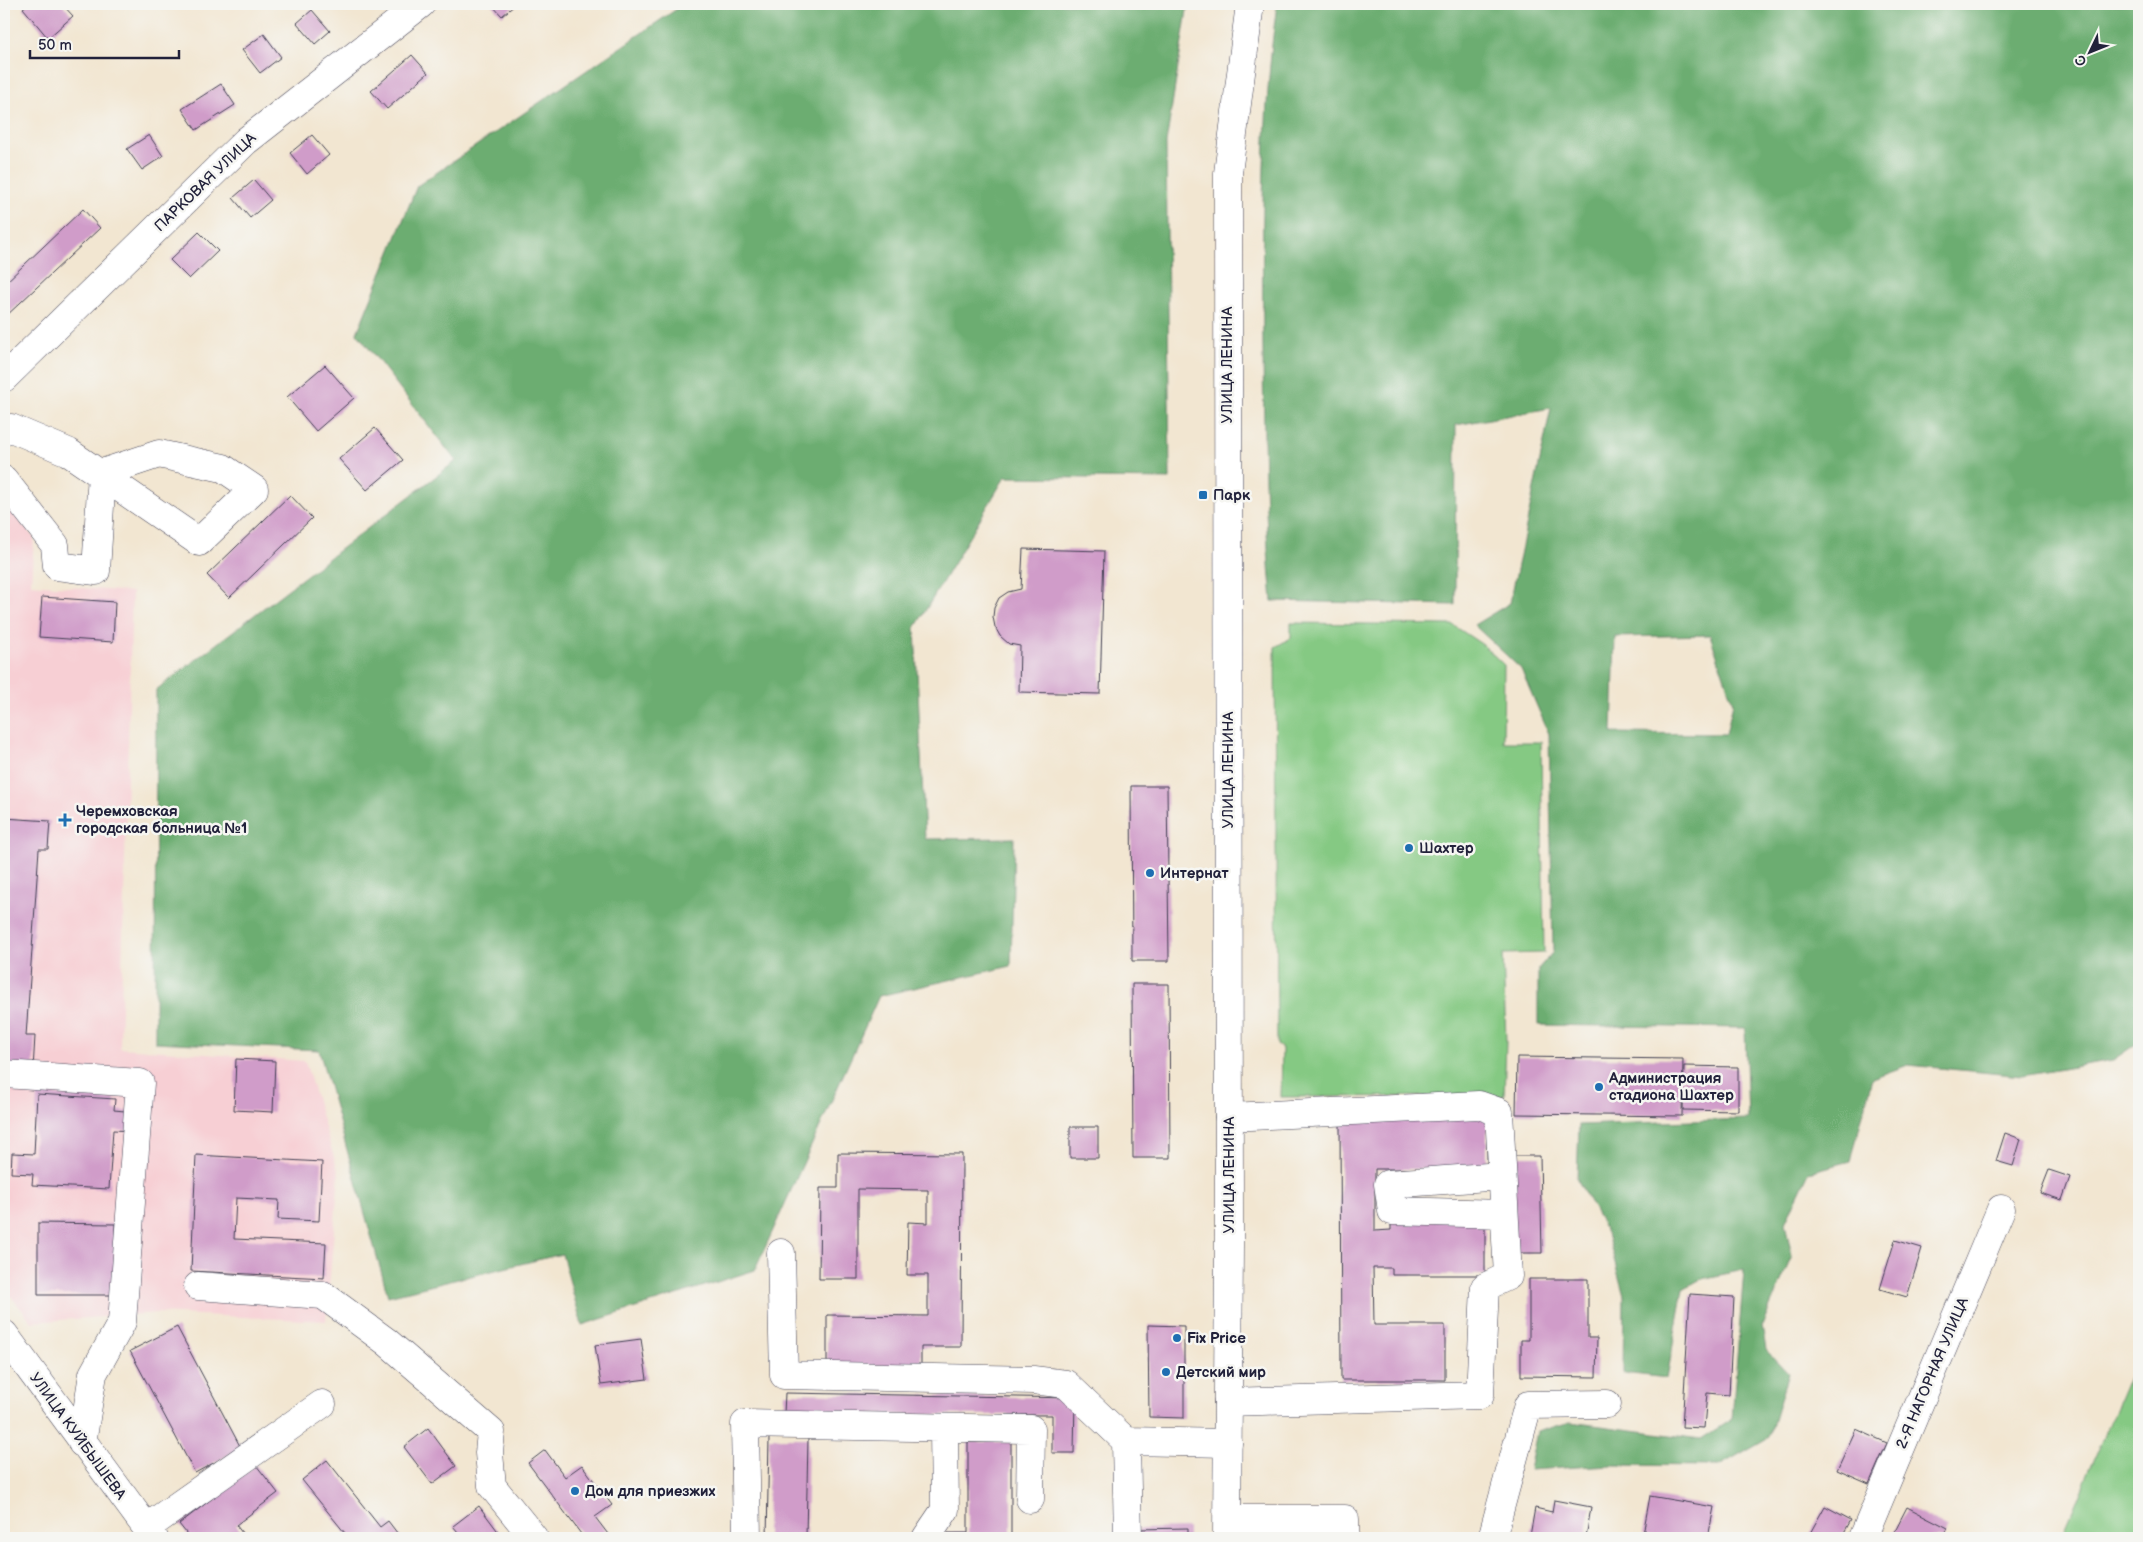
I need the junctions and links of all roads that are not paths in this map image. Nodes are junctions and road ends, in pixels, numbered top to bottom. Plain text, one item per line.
1 (421, 4) edge
2 (1250, 4) edge
3 (4, 378) edge
4 (4, 431) edge
5 (102, 473) junction
6 (4, 480) edge
7 (4, 1074) edge
8 (1229, 1117) junction
9 (1502, 1176) junction
10 (2002, 1208) dead end
11 (1504, 1214) junction
12 (781, 1253) dead end
13 (198, 1286) dead end
14 (4, 1334) edge
15 (1228, 1402) junction
16 (322, 1404) dead end
17 (1607, 1404) dead end
18 (944, 1429) junction
19 (1126, 1441) junction
20 (82, 1443) junction
21 (1228, 1443) junction
22 (1030, 1499) dead end
23 (1227, 1528) edge
24 (150, 1533) edge
25 (534, 1538) edge
26 (747, 1538) edge
27 (926, 1538) edge
28 (1128, 1538) edge
29 (1345, 1538) edge
30 (1492, 1538) edge
31 (1863, 1538) edge

1 - 3 street, ПАРКОВАЯ УЛИЦА
2 - 8 street, УЛИЦА ЛЕНИНА
4 - 5 street
5 - 5 street
5 - 6 street
7 - 20 street
8 - 9 street
8 - 15 street, УЛИЦА ЛЕНИНА
9 - 11 street
9 - 11 street
10 - 31 street, 2-Я НАГОРНАЯ УЛИЦА
11 - 15 street
12 - 19 street
13 - 25 street
14 - 20 street, УЛИЦА КУЙБЫШЕВА
15 - 21 street, УЛИЦА ЛЕНИНА
16 - 24 street
17 - 30 street
18 - 22 street
18 - 26 street
18 - 27 street
19 - 21 street
19 - 28 street
20 - 24 street, УЛИЦА КУЙБЫШЕВА
21 - 23 street, УЛИЦА ЛЕНИНА
23 - 29 street

